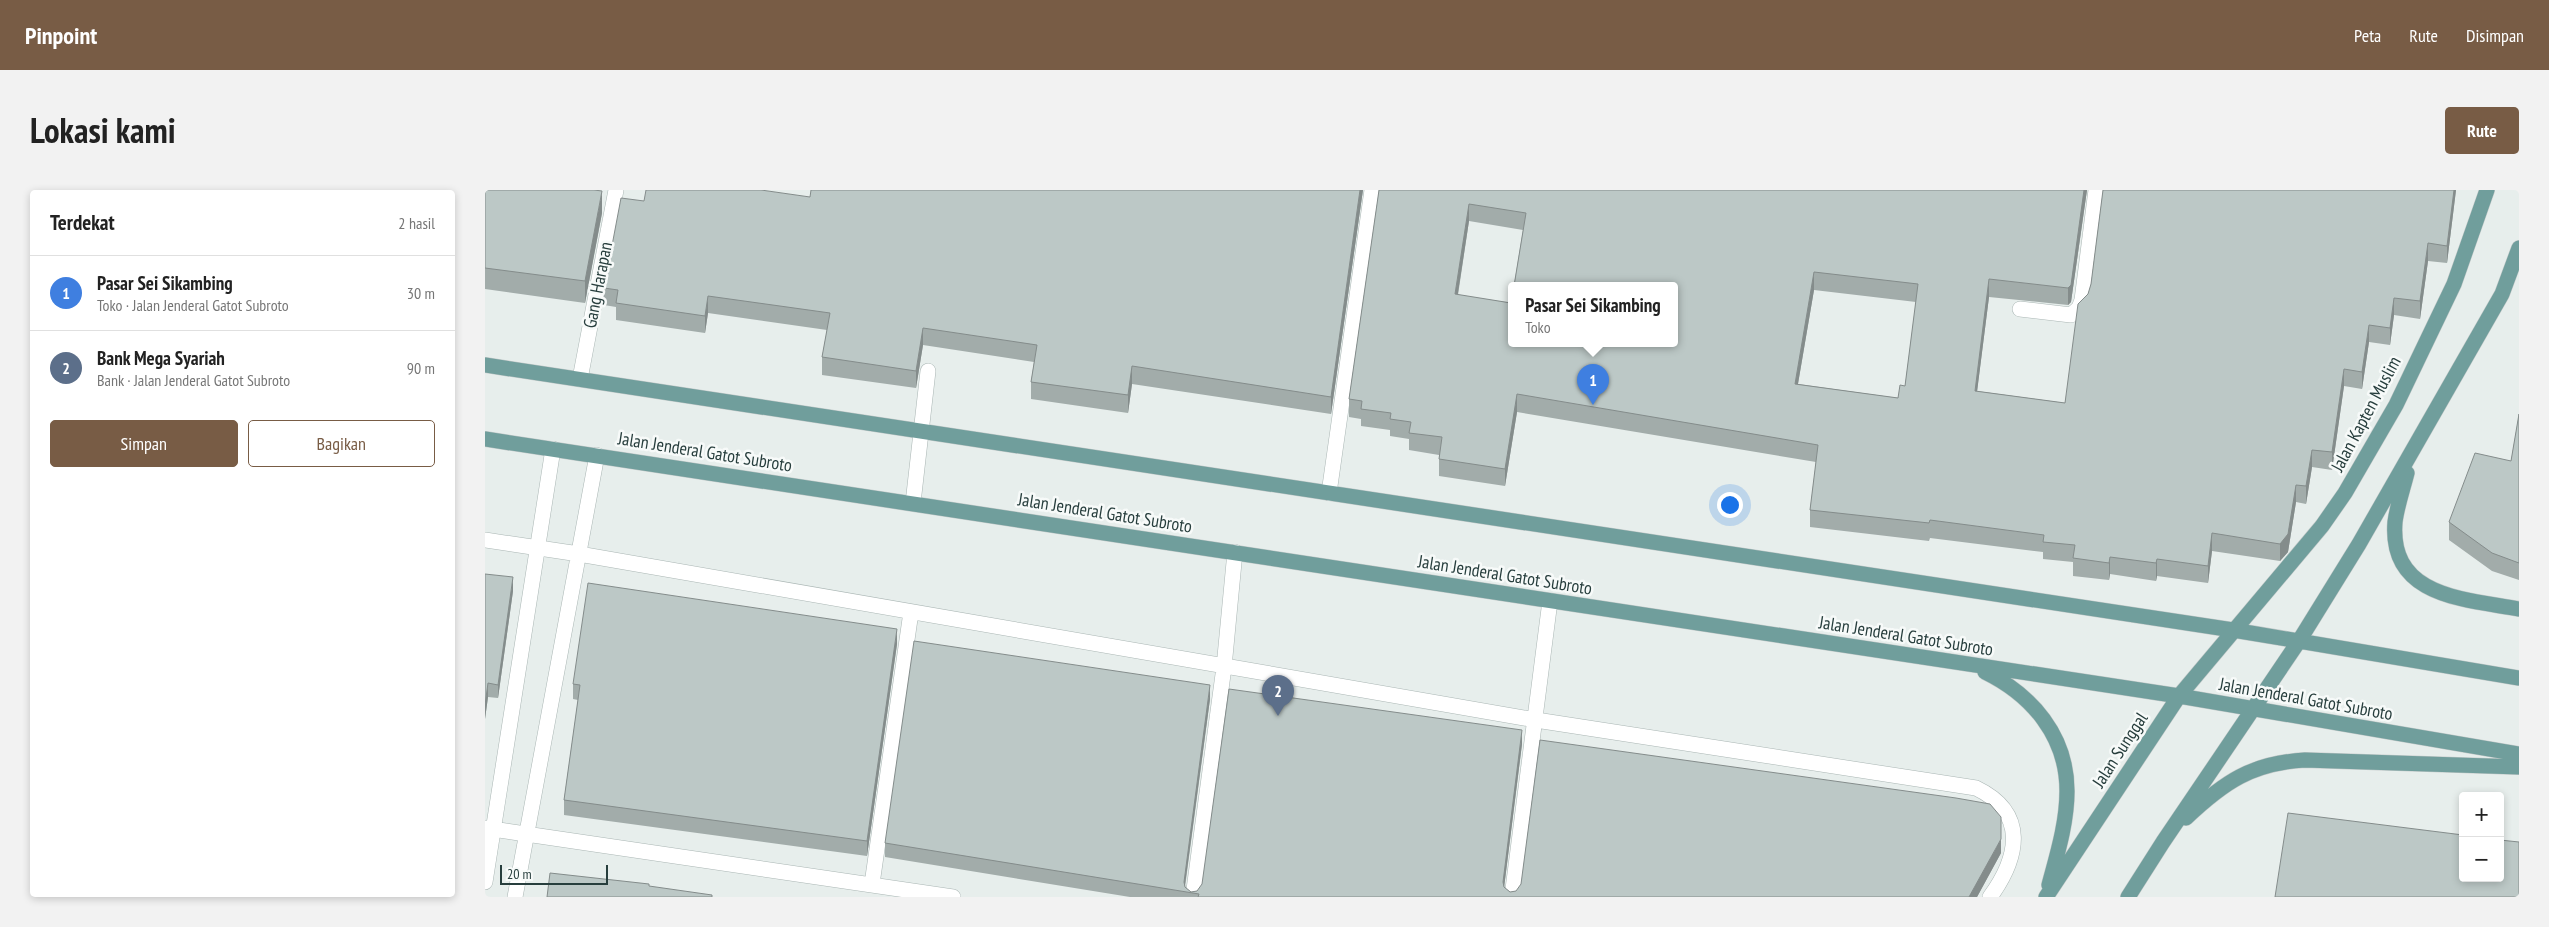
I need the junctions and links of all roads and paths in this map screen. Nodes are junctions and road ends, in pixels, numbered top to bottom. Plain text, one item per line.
1 (616, 190) edge
2 (1372, 190) edge
3 (2096, 190) edge
4 (2487, 190) edge
5 (2519, 248) edge
6 (2020, 309) dead end
7 (485, 365) edge
8 (928, 372) dead end
9 (580, 379) junction
10 (922, 431) junction
11 (485, 439) edge
12 (553, 449) junction
13 (597, 455) junction
14 (2411, 457) junction
15 (1329, 493) junction
16 (913, 503) junction
17 (485, 540) edge
18 (536, 549) junction
19 (1235, 552) junction
20 (579, 554) junction
21 (1550, 601) junction
22 (2519, 608) edge
23 (911, 612) junction
24 (2233, 630) junction
25 (2299, 641) junction
26 (1972, 666) junction
27 (1224, 667) junction
28 (2519, 678) edge
29 (2179, 696) junction
30 (2252, 709) junction
31 (1536, 720) junction
32 (2519, 754) edge
33 (2519, 767) edge
34 (490, 828) edge
35 (527, 836) junction
36 (2163, 842) junction
37 (485, 882) edge
38 (872, 884) junction
39 (515, 897) edge
40 (953, 897) edge
41 (1193, 897) edge
42 (1512, 897) edge
43 (1990, 897) edge
44 (2046, 897) edge
45 (2129, 897) edge

1 - 9 street, Gang Harapan
2 - 15 street
3 - 6 street
4 - 24 main road, Jalan Kapten Muslim
5 - 14 main road
7 - 9 main road
8 - 10 street
9 - 10 main road
10 - 15 main road
10 - 16 street
11 - 12 main road, Jalan Jenderal Gatot Subroto
12 - 13 main road, Jalan Jenderal Gatot Subroto
12 - 18 street
13 - 16 main road, Jalan Jenderal Gatot Subroto
13 - 20 street
14 - 22 main road
14 - 25 main road
15 - 24 main road
16 - 19 main road, Jalan Jenderal Gatot Subroto
17 - 18 street
18 - 20 street
18 - 34 street
19 - 21 main road, Jalan Jenderal Gatot Subroto
19 - 27 street
20 - 23 street
20 - 35 street
21 - 26 main road, Jalan Jenderal Gatot Subroto
21 - 31 street
23 - 27 street
23 - 38 street
24 - 25 main road
24 - 29 main road, Jalan Sunggal
25 - 28 main road
25 - 30 main road
26 - 29 main road, Jalan Jenderal Gatot Subroto
26 - 44 main road
27 - 31 street
27 - 41 street
29 - 30 main road, Jalan Jenderal Gatot Subroto
29 - 44 main road, Jalan Sunggal
30 - 32 main road, Jalan Jenderal Gatot Subroto
30 - 36 main road
31 - 42 street
31 - 43 street
33 - 36 main road
34 - 35 street
34 - 37 street
35 - 38 street
35 - 39 street
36 - 45 main road
38 - 40 street

